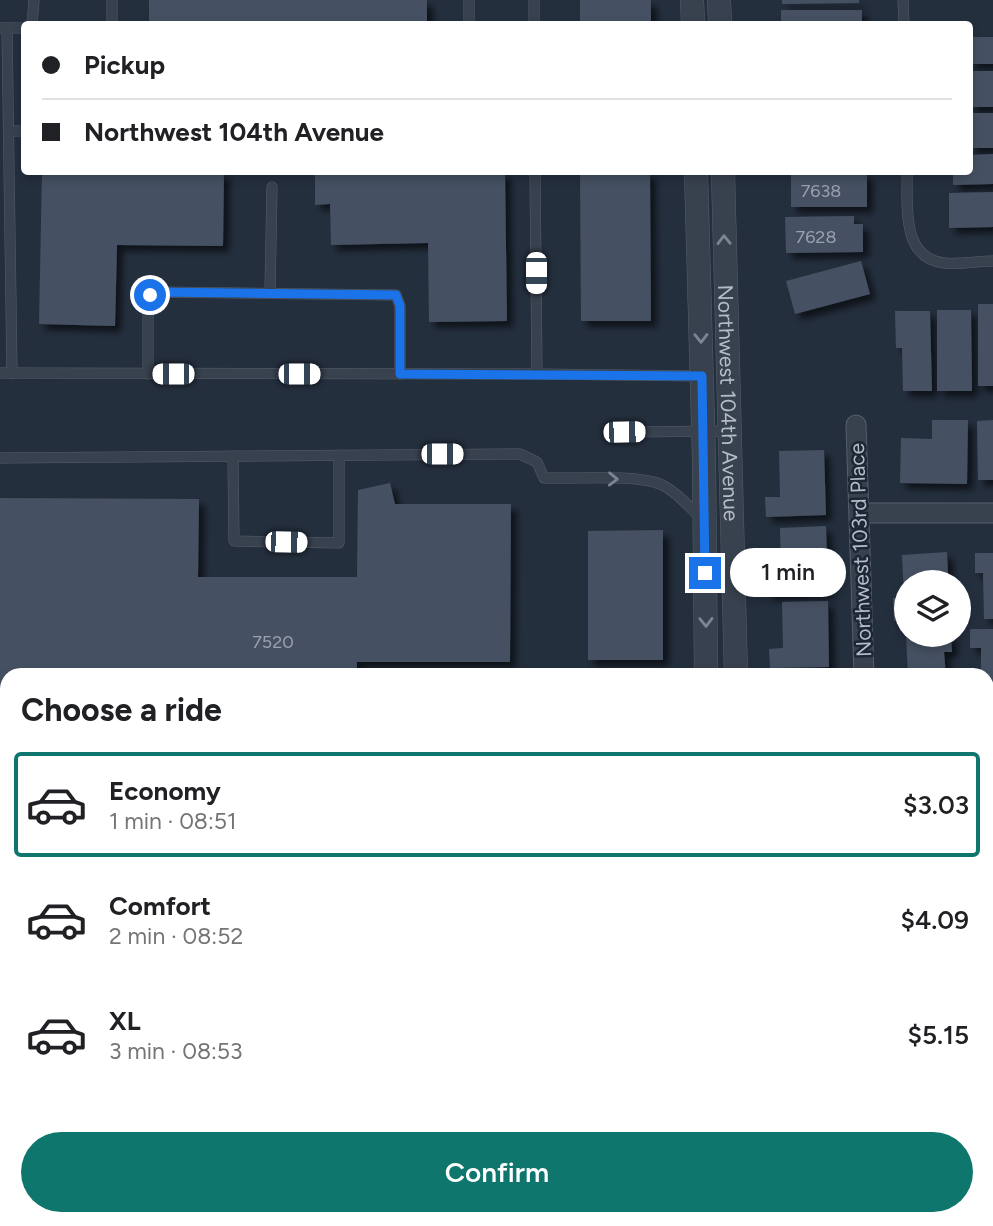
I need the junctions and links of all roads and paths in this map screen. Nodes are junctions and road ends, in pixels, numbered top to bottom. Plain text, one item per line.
1 (34, 0) edge
2 (112, 0) edge
3 (469, 0) edge
4 (534, 0) edge
5 (692, 0) edge
6 (719, 0) edge
7 (903, 0) edge
8 (32, 21) edge
9 (112, 21) edge
10 (469, 21) edge
11 (534, 21) edge
12 (692, 21) edge
13 (720, 21) edge
14 (904, 21) edge
15 (4, 28) edge
16 (9, 131) junction
17 (21, 131) edge
18 (535, 175) edge
19 (696, 175) edge
20 (723, 175) edge
21 (907, 175) edge
22 (271, 187) dead end
23 (993, 261) edge
24 (270, 292) junction
25 (0, 373) edge
26 (12, 373) junction
27 (148, 374) junction
28 (400, 374) junction
29 (537, 374) junction
30 (702, 376) junction
31 (856, 425) dead end
32 (703, 431) junction
33 (730, 431) junction
34 (624, 432) dead end
35 (339, 455) junction
36 (233, 456) junction
37 (0, 458) edge
38 (859, 513) junction
39 (993, 513) edge
40 (705, 522) junction
41 (706, 668) edge
42 (736, 668) edge
43 (864, 668) edge

1 - 8 lane
2 - 9 lane
3 - 10 lane
4 - 11 lane
5 - 12 street
6 - 13 street
7 - 14 lane
15 - 16 lane
16 - 17 lane
16 - 26 lane
18 - 29 lane
19 -> 30 street, Northwest 104th Avenue
33 -> 20 street, Northwest 104th Avenue
21 - 23 lane
22 - 24 lane
24 - 27 lane
24 - 28 lane
25 - 26 lane
26 - 27 lane
27 - 28 lane
28 - 29 lane
29 - 30 lane
30 - 32 street, Northwest 104th Avenue
31 - 38 street, Northwest 103rd Place
32 - 33 lane
32 - 34 lane
32 - 40 street, Northwest 104th Avenue
33 - 42 street, Northwest 104th Avenue
35 - 36 lane
35 - 36 lane
35 -> 40 lane
36 - 37 lane
38 - 39 street
38 - 43 street, Northwest 103rd Place
40 -> 41 street, Northwest 104th Avenue

